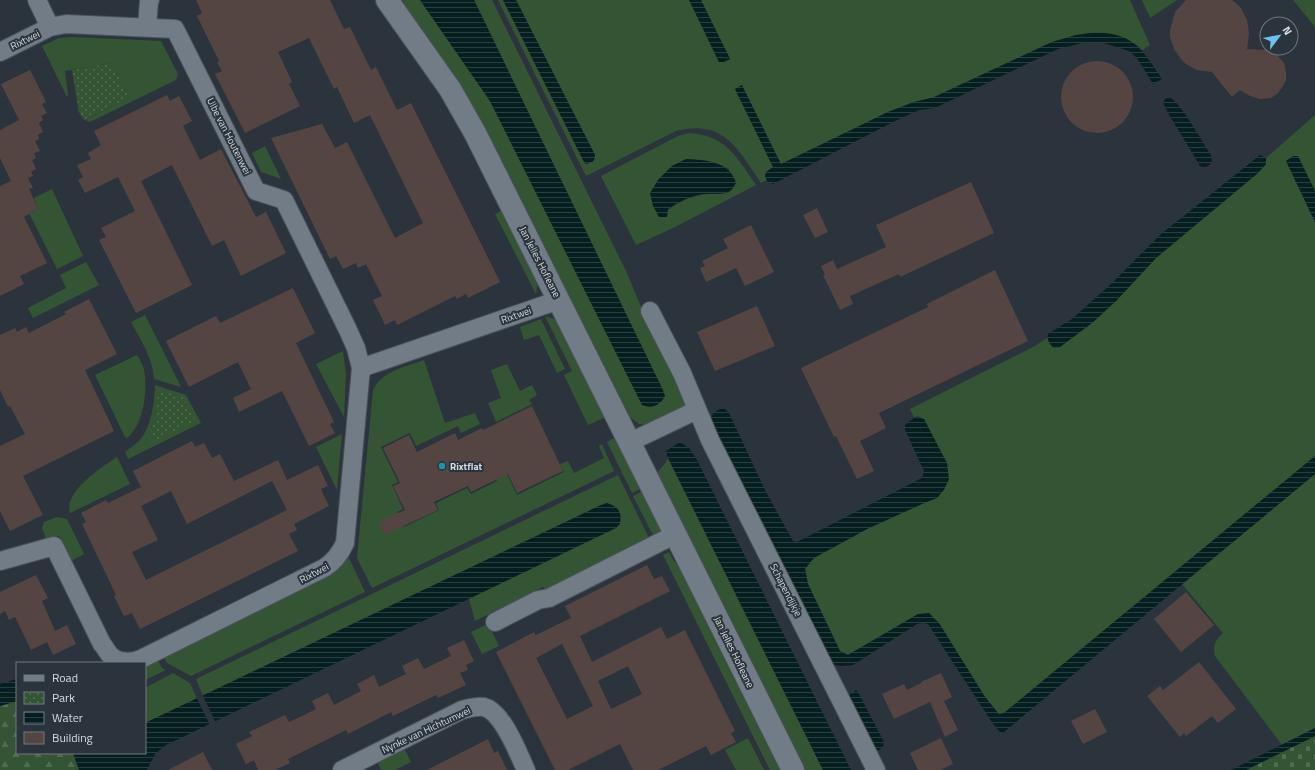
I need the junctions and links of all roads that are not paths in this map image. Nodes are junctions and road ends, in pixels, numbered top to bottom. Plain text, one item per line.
1 (37, 0) edge
2 (150, 0) edge
3 (387, 0) edge
4 (50, 27) junction
5 (147, 27) junction
6 (0, 52) edge
7 (559, 300) junction
8 (650, 311) dead end
9 (361, 368) junction
10 (697, 410) junction
11 (630, 442) junction
12 (676, 534) junction
13 (0, 561) edge
14 (495, 622) dead end
15 (342, 770) edge
16 (526, 770) edge
17 (793, 770) edge
18 (876, 770) edge

1 - 4 street
2 - 5 street
3 - 7 street, Jan Jelles Hofleane
4 - 5 street, Ulbe van Houtenwei
4 - 6 street, Rixtwei
5 - 9 street, Ulbe van Houtenwei
7 - 9 street, Rixtwei
7 - 11 street, Jan Jelles Hofleane
8 - 10 street, Schapendijkje
9 - 13 street, Rixtwei
10 - 11 street
10 - 18 street, Schapendijkje
11 - 12 street, Jan Jelles Hofleane
12 - 14 street
12 - 17 street, Jan Jelles Hofleane
15 - 16 street, Nynke van Hichtumwei

